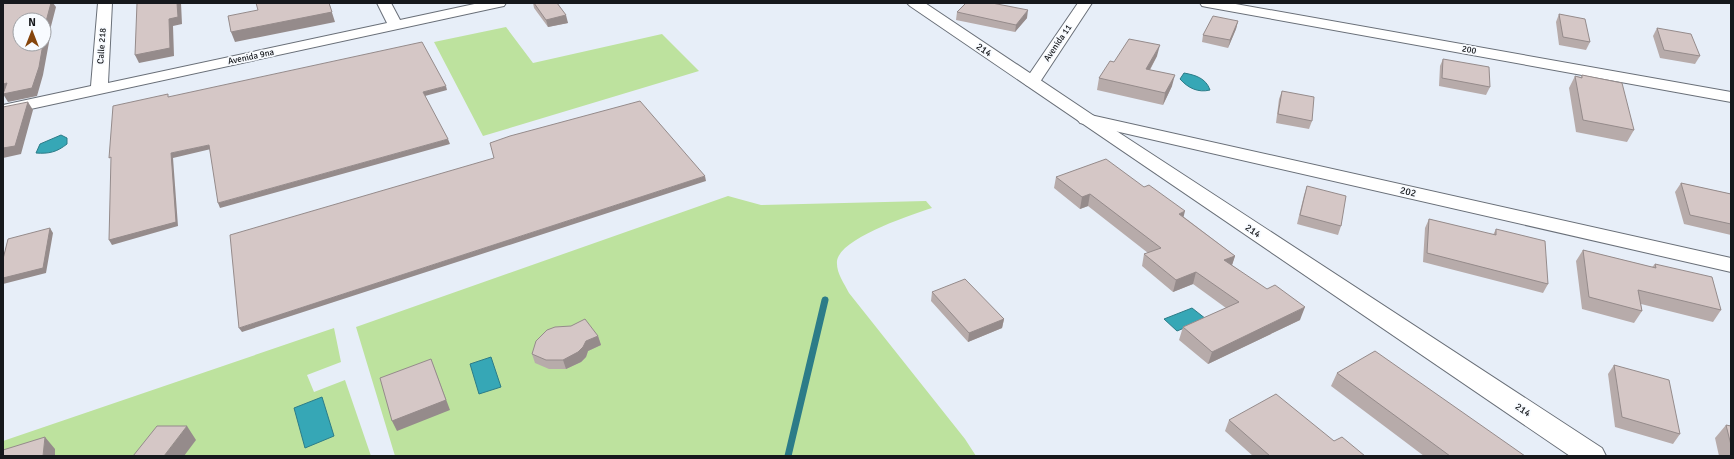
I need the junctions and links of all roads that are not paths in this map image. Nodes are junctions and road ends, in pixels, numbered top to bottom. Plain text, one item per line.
1 (105, 3) edge
2 (384, 3) edge
3 (499, 3) edge
4 (914, 3) edge
5 (1085, 3) edge
6 (1208, 3) edge
7 (395, 25) junction
8 (1032, 82) junction
9 (99, 90) junction
10 (1731, 96) edge
11 (3, 110) edge
12 (1086, 119) junction
13 (1731, 265) edge
14 (1592, 456) edge

1 - 9 street, Calle 218
2 - 7 street
3 - 7 street, Avenida 9na
4 - 8 street, 214
5 - 8 street, Avenida 11
6 - 10 street, 200
7 - 9 street, Avenida 9na
8 - 12 street, 214
9 - 11 street, Avenida 9na
12 - 13 street, 202
12 - 14 street, 214

